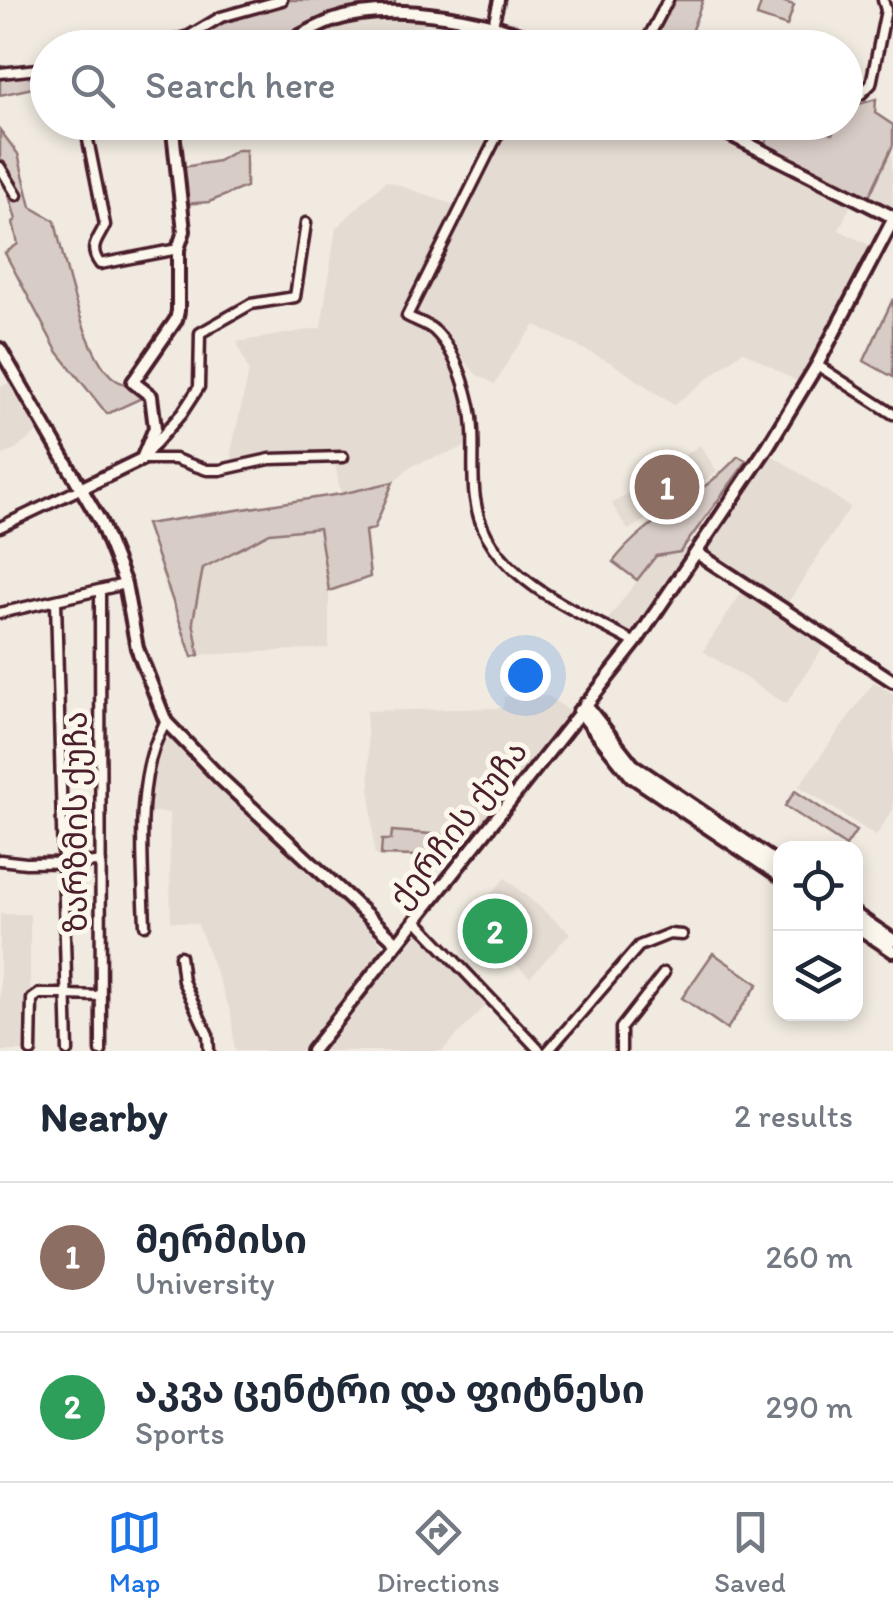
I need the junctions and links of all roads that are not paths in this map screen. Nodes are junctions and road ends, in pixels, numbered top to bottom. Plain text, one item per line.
1 (282, 0) edge
2 (499, 0) edge
3 (668, 0) edge
4 (884, 0) edge
5 (493, 26) junction
6 (199, 30) edge
7 (313, 30) edge
8 (504, 30) edge
9 (652, 30) edge
10 (30, 70) edge
11 (0, 72) edge
12 (863, 92) edge
13 (87, 140) edge
14 (174, 140) edge
15 (495, 140) edge
16 (740, 140) edge
17 (0, 167) edge
18 (16, 196) dead end
19 (893, 218) edge
20 (306, 223) dead end
21 (178, 249) junction
22 (0, 349) edge
23 (818, 366) junction
24 (893, 414) edge
25 (342, 457) dead end
26 (142, 460) junction
27 (80, 489) junction
28 (0, 527) edge
29 (697, 553) junction
30 (125, 584) junction
31 (100, 592) junction
32 (56, 601) junction
33 (0, 613) edge
34 (635, 643) junction
35 (893, 681) edge
36 (582, 707) junction
37 (166, 722) junction
38 (693, 813) junction
39 (0, 860) edge
40 (65, 862) junction
41 (101, 862) junction
42 (773, 862) edge
43 (773, 871) edge
44 (415, 919) junction
45 (863, 920) edge
46 (145, 925) dead end
47 (863, 931) edge
48 (682, 935) dead end
49 (893, 940) edge
50 (396, 942) junction
51 (893, 951) edge
52 (180, 956) dead end
53 (664, 973) dead end
54 (64, 994) junction
55 (101, 996) junction
56 (31, 1051) edge
57 (68, 1051) edge
58 (102, 1051) edge
59 (209, 1051) edge
60 (312, 1051) edge
61 (540, 1051) edge
62 (548, 1051) edge
63 (621, 1051) edge

1 - 6 street
2 - 5 street
3 - 9 street
4 - 12 street
5 - 7 street
5 - 8 street
10 - 11 street
13 - 21 street
14 - 21 street
15 - 34 street
16 - 19 street
17 - 18 street
19 - 23 street, ქერჩის ქუჩა
20 - 26 street
21 - 26 street
22 - 27 street
23 - 24 street
23 - 29 street, ქერჩის ქუჩა
25 - 26 street
26 - 27 street
27 - 28 street
27 - 30 street
29 - 34 street, ქერჩის ქუჩა
29 - 35 street
30 - 31 street
30 - 37 street
31 - 32 street
31 - 41 street, ზარზმის ქუჩა
32 - 33 street
32 - 40 street
34 - 36 street, ქერჩის ქუჩა
36 - 38 street
36 - 44 street, ქერჩის ქუჩა
37 - 46 street
37 - 50 street
38 - 42 street
38 - 43 street
39 - 40 street
40 - 41 street
40 - 54 street
41 - 55 street, ზარზმის ქუჩა
44 - 50 street, ქერჩის ქუჩა
44 - 61 street
45 - 49 street
47 - 51 street
48 - 62 street
50 - 60 street, ქერჩის ქუჩა
52 - 59 street
53 - 63 street
54 - 55 street
54 - 56 street
54 - 57 street
55 - 58 street, ზარზმის ქუჩა

